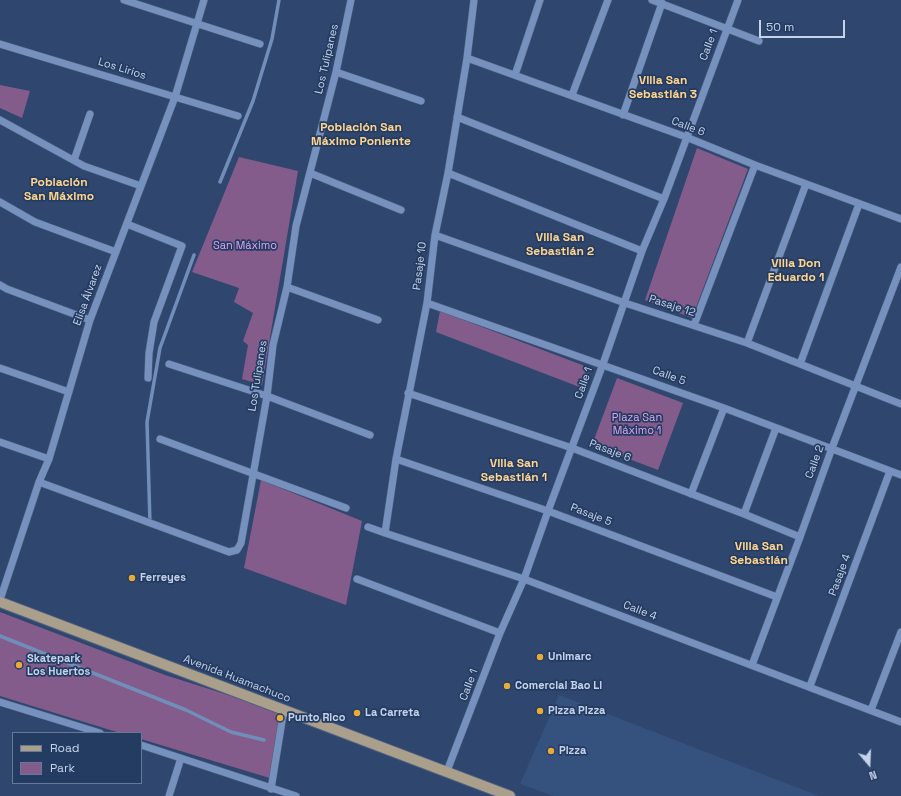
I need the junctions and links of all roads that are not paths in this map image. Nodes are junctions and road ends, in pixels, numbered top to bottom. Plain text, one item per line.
1 (124, 0) edge
2 (204, 0) edge
3 (351, 0) edge
4 (474, 0) edge
5 (540, 0) edge
6 (608, 0) edge
7 (652, 0) edge
8 (738, 0) edge
9 (662, 3) junction
10 (197, 24) junction
11 (727, 28) junction
12 (759, 41) dead end
13 (0, 44) edge
14 (260, 44) dead end
15 (467, 58) junction
16 (336, 72) junction
17 (515, 75) junction
18 (572, 96) junction
19 (175, 97) junction
20 (421, 101) dead end
21 (90, 114) dead end
22 (623, 115) junction
23 (238, 116) dead end
24 (457, 117) junction
25 (0, 120) edge
26 (686, 137) junction
27 (74, 160) junction
28 (755, 165) junction
29 (310, 173) junction
30 (448, 173) junction
31 (806, 184) junction
32 (141, 186) junction
33 (664, 198) junction
34 (0, 202) edge
35 (859, 204) junction
36 (401, 210) dead end
37 (901, 219) edge
38 (127, 224) junction
39 (435, 235) junction
40 (116, 252) junction
41 (642, 252) junction
42 (901, 267) edge
43 (0, 285) edge
44 (287, 287) junction
45 (427, 303) junction
46 (625, 303) junction
47 (90, 320) junction
48 (378, 320) dead end
49 (694, 325) junction
50 (747, 343) junction
51 (169, 364) dead end
52 (603, 364) junction
53 (800, 364) junction
54 (0, 368) edge
55 (148, 378) dead end
56 (856, 385) junction
57 (69, 392) junction
58 (408, 393) junction
59 (267, 396) junction
60 (901, 404) edge
61 (724, 408) junction
62 (776, 428) junction
63 (370, 435) dead end
64 (160, 439) dead end
65 (0, 442) edge
66 (572, 448) junction
67 (832, 448) junction
68 (396, 458) junction
69 (49, 459) junction
70 (890, 471) junction
71 (253, 473) junction
72 (901, 475) edge
73 (39, 482) junction
74 (691, 494) junction
75 (346, 508) dead end
76 (548, 511) junction
77 (744, 514) junction
78 (368, 527) dead end
79 (385, 534) junction
80 (800, 537) junction
81 (357, 579) dead end
82 (524, 579) junction
83 (777, 597) junction
84 (0, 601) edge
85 (901, 632) edge
86 (500, 634) junction
87 (898, 646) edge
88 (752, 665) junction
89 (810, 686) junction
90 (0, 702) edge
91 (284, 709) junction
92 (871, 710) junction
93 (901, 722) edge
94 (97, 732) edge
95 (142, 745) edge
96 (181, 758) junction
97 (447, 772) junction
98 (271, 788) junction
99 (169, 796) edge
100 (296, 796) edge
101 (510, 796) edge

1 - 10 street
2 - 10 street, Elisa Álvarez
3 - 16 street, Los Tulipanes
4 - 15 street, Pasaje 10
5 - 17 street
6 - 18 street
7 - 9 street
8 - 11 street, Calle 1
9 - 11 street
9 - 22 street
10 - 14 street
10 - 19 street, Elisa Álvarez
11 - 12 street
11 - 26 street, Calle 1
13 - 19 street, Los Lirios
15 - 17 street, Calle 6
15 - 24 street, Pasaje 10
16 - 20 street
16 - 29 street, Los Tulipanes
17 - 18 street, Calle 6
18 - 22 street, Calle 6
19 - 23 street, Los Lirios
19 - 32 street, Elisa Álvarez
21 - 27 street
22 - 26 street, Calle 6
24 - 30 street, Pasaje 10
24 - 33 street
25 - 27 street
26 - 28 street, Calle 6
26 - 33 street, Calle 1
27 - 32 street
28 - 31 street, Calle 6
28 - 49 street
29 - 36 street
29 - 44 street, Los Tulipanes
30 - 39 street, Pasaje 10
30 - 41 street
31 - 35 street, Calle 6
31 - 50 street
32 - 38 street, Elisa Álvarez
33 - 41 street, Calle 1
34 - 40 street
35 - 37 street, Calle 6
35 - 53 street
38 - 40 street, Elisa Álvarez
38 - 55 street
39 - 45 street, Pasaje 10
39 - 46 street, Pasaje 12
40 - 47 street, Elisa Álvarez
41 - 46 street, Calle 1
42 - 56 street, Calle 2
43 - 47 street
44 - 48 street
44 - 59 street, Los Tulipanes
45 - 52 street, Calle 5
45 - 58 street, Pasaje 10
46 - 49 street, Pasaje 12
46 - 52 street, Calle 1
47 - 57 street, Elisa Álvarez
49 - 50 street, Pasaje 12
50 - 53 street, Pasaje 12
51 - 59 street
52 - 61 street, Calle 5
52 - 66 street, Calle 1
53 - 56 street, Pasaje 12
54 - 57 street
56 - 60 street, Pasaje 12
56 - 67 street, Calle 2
57 - 69 street, Elisa Álvarez
58 - 66 street, Pasaje 6
58 - 68 street, Pasaje 10
59 - 63 street
59 - 71 street, Los Tulipanes
61 - 62 street, Calle 5
61 - 74 street
62 - 67 street, Calle 5
62 - 77 street
64 - 71 street
65 - 69 street
66 - 74 street, Pasaje 6
66 - 76 street, Calle 1
67 - 70 street, Calle 5
67 - 80 street, Calle 2
68 - 76 street, Pasaje 5
68 - 79 street, Pasaje 10
69 - 73 street, Elisa Álvarez
70 - 72 street, Calle 5
70 - 89 street, Pasaje 4
71 - 73 street, Los Tulipanes
71 - 75 street
73 - 84 street, Elisa Álvarez
74 - 77 street, Pasaje 6
76 - 82 street, Calle 1
76 - 83 street, Pasaje 5
77 - 80 street, Pasaje 6
78 - 79 street, Calle 4
79 - 82 street, Calle 4
80 - 83 street, Calle 2
81 - 86 street
82 - 86 street, Calle 1
82 - 88 street, Calle 4
83 - 88 street, Calle 2
84 - 91 main road, Avenida Huamachuco
85 - 87 street
86 - 97 street, Calle 1
87 - 92 street
88 - 89 street, Calle 4
89 - 92 street, Calle 4
90 - 94 street
91 - 97 main road, Avenida Huamachuco
91 - 98 street
92 - 93 street, Calle 4
95 - 96 street
96 - 98 street
96 - 99 street
97 - 101 main road, Avenida Huamachuco
98 - 100 street

